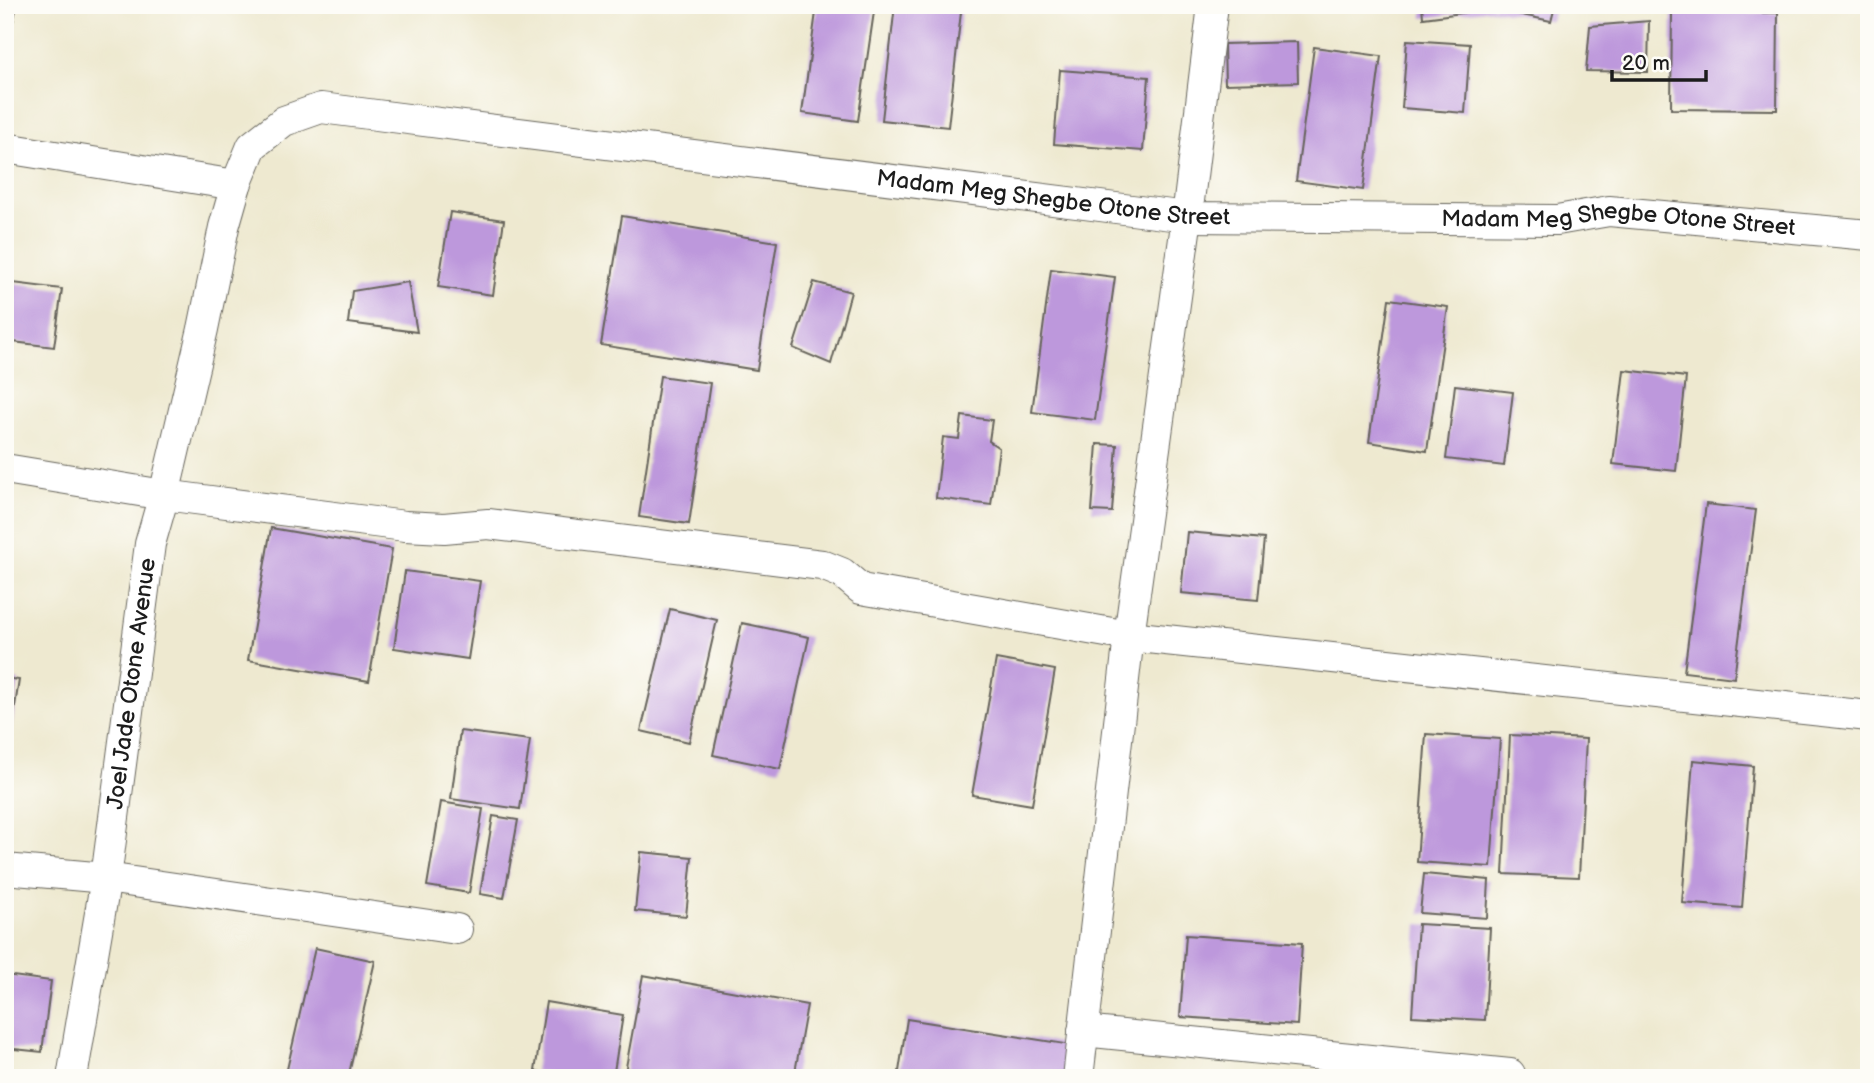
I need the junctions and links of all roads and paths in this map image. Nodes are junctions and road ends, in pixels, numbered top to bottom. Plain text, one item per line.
1 (1213, 5) edge
2 (253, 146) joint
3 (5, 148) edge
4 (236, 185) junction
5 (1187, 217) junction
6 (1869, 236) edge
7 (5, 469) edge
8 (164, 495) junction
9 (1129, 636) junction
10 (1869, 716) edge
11 (5, 869) edge
12 (106, 878) junction
13 (457, 929) dead end
14 (1083, 1031) junction
15 (1510, 1074) dead end
16 (72, 1078) edge
17 (1078, 1078) edge

1 - 5 street
2 - 4 street, Joel Jade Otone Avenue
2 - 5 street, Madam Meg Shegbe Otone Street
3 - 4 street
4 - 8 street, Joel Jade Otone Avenue
5 - 6 street, Madam Meg Shegbe Otone Street
5 - 9 street
7 - 8 street
8 - 9 street
8 - 12 street, Joel Jade Otone Avenue
9 - 10 street
9 - 14 street
11 - 12 street
12 - 13 street
12 - 16 street, Joel Jade Otone Avenue
14 - 15 street
14 - 17 street

